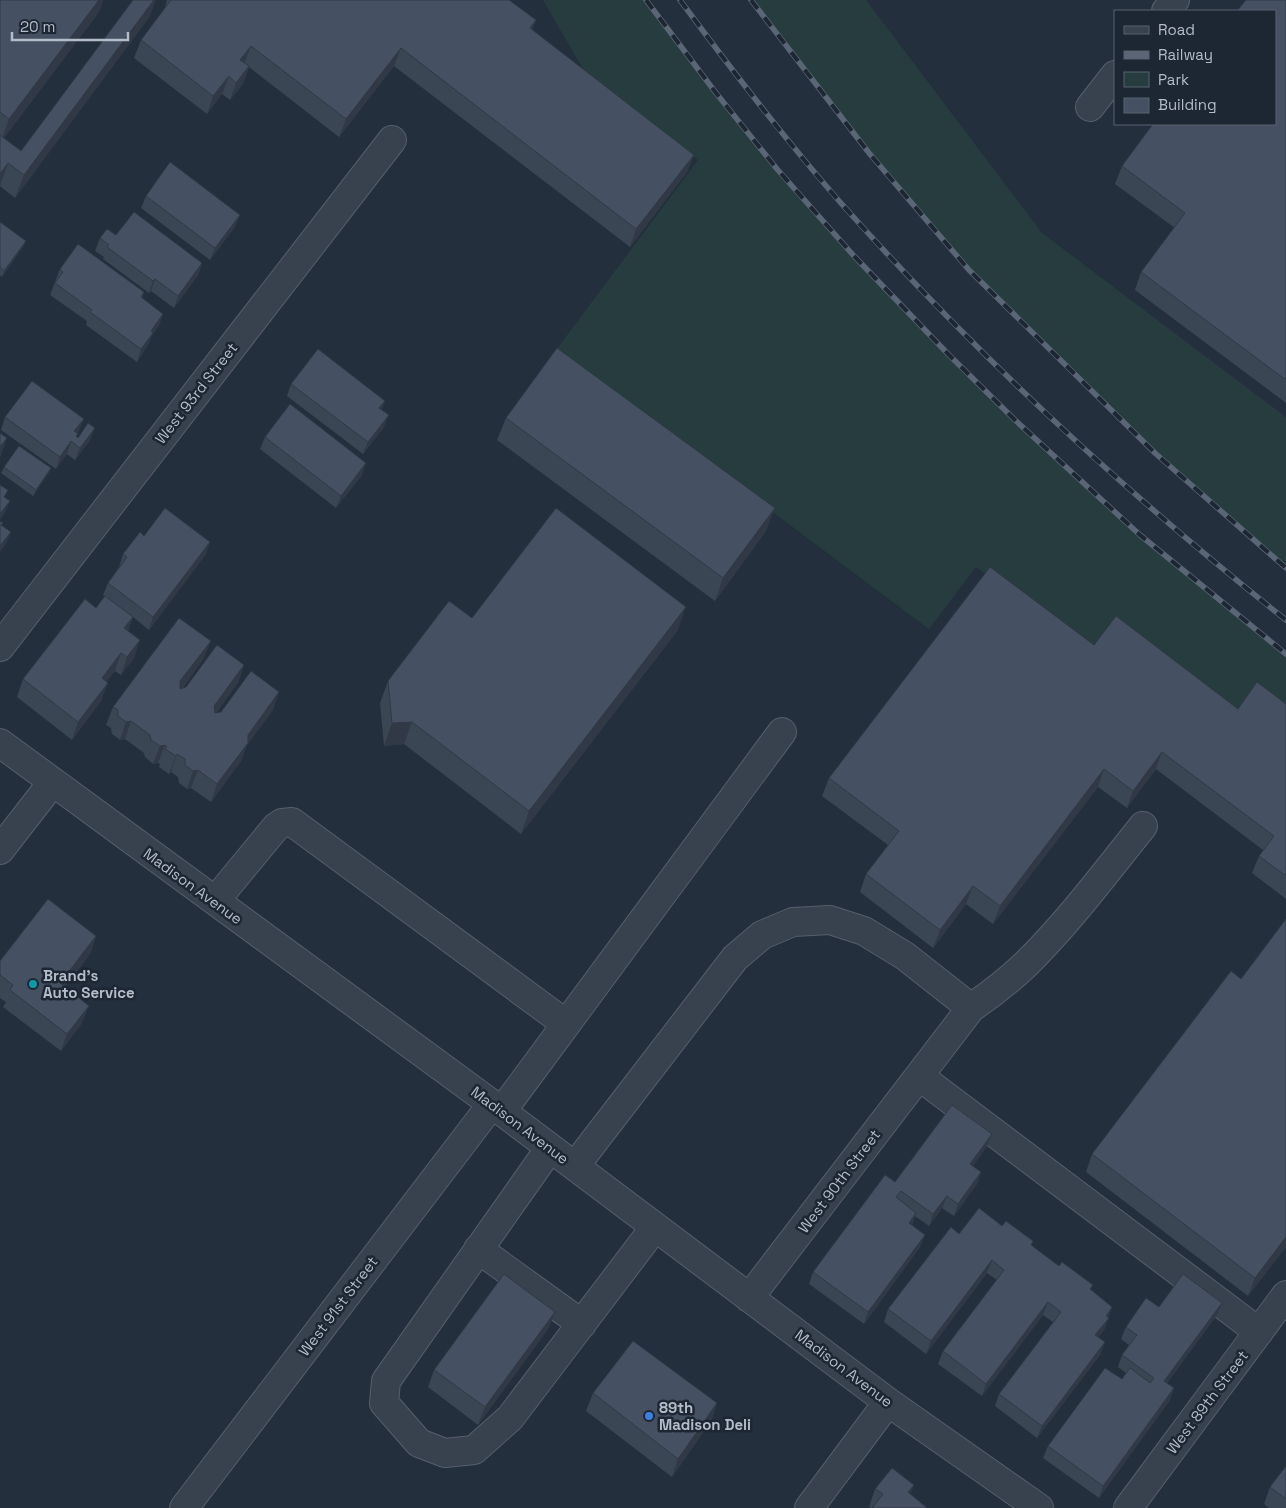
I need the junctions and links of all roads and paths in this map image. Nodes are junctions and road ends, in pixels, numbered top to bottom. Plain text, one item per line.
1 (1175, 0) edge
2 (1167, 10) edge
3 (1114, 76) edge
4 (1090, 107) dead end
5 (392, 140) dead end
6 (0, 647) edge
7 (782, 732) dead end
8 (0, 743) edge
9 (52, 782) junction
10 (1143, 826) dead end
11 (0, 850) edge
12 (215, 902) junction
13 (971, 1008) junction
14 (566, 1024) junction
15 (924, 1070) junction
16 (497, 1108) junction
17 (550, 1148) junction
18 (575, 1166) junction
19 (655, 1227) junction
20 (478, 1250) junction
21 (1286, 1296) edge
22 (749, 1298) junction
23 (582, 1324) junction
24 (1259, 1332) junction
25 (888, 1402) junction
26 (184, 1508) edge
27 (809, 1508) edge
28 (1038, 1508) edge
29 (1128, 1508) edge

1 - 2 street
3 - 4 street
5 - 6 street, West 93rd Street
7 - 14 street, West 91st Street
8 - 9 street, Madison Avenue
9 - 11 street
9 - 12 street, Madison Avenue
10 - 13 street, West 90th Street
12 - 14 street
12 - 16 street, Madison Avenue
13 - 15 street, West 90th Street
13 - 18 street
14 - 16 street, West 91st Street
15 - 22 street, West 90th Street
15 - 24 street
16 - 17 street, Madison Avenue
16 - 26 street, West 91st Street
17 - 18 street, Madison Avenue
17 - 20 street
18 - 19 street, Madison Avenue
19 - 22 street, Madison Avenue
19 - 23 street
20 - 23 street
20 - 23 street
21 - 24 street, West 89th Street
22 - 25 street, Madison Avenue
24 - 29 street, West 89th Street
25 - 27 street
25 - 28 street, Madison Avenue

